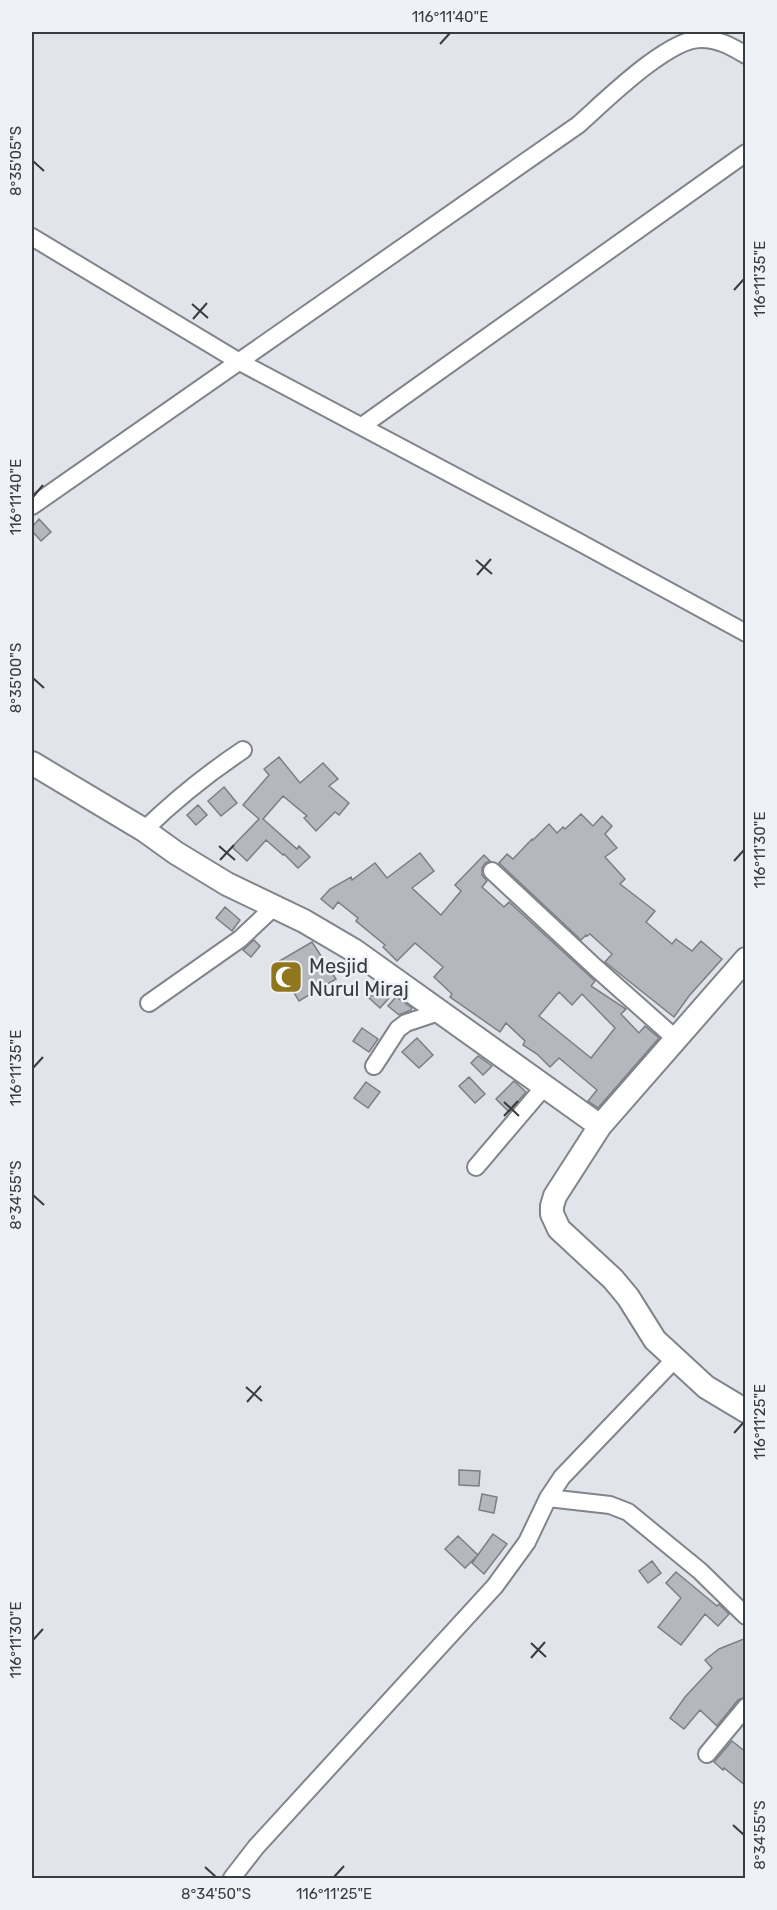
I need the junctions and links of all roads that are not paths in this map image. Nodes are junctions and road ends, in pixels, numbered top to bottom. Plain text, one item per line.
1 (746, 55) edge
2 (746, 153) edge
3 (32, 237) edge
4 (238, 361) junction
5 (362, 426) junction
6 (32, 506) edge
7 (746, 633) edge
8 (243, 750) dead end
9 (32, 763) edge
10 (144, 830) junction
11 (492, 871) dead end
12 (274, 906) junction
13 (746, 958) edge
14 (149, 1004) dead end
15 (439, 1012) junction
16 (676, 1039) junction
17 (374, 1066) dead end
18 (544, 1087) junction
19 (600, 1126) junction
20 (476, 1167) dead end
21 (675, 1359) junction
22 (746, 1411) edge
23 (548, 1498) junction
24 (746, 1616) edge
25 (746, 1707) edge
26 (707, 1754) dead end
27 (232, 1878) edge

1 - 4 street
2 - 5 street
3 - 4 street
4 - 5 street
4 - 6 street
5 - 7 street
8 - 10 street
9 - 10 street
10 - 12 street
11 - 16 street
12 - 14 street
12 - 15 street
13 - 16 street
15 - 17 street
15 - 18 street
16 - 19 street
18 - 19 street
18 - 20 street
19 - 21 street
21 - 22 street
21 - 23 street
23 - 24 street
23 - 27 street
25 - 26 street

